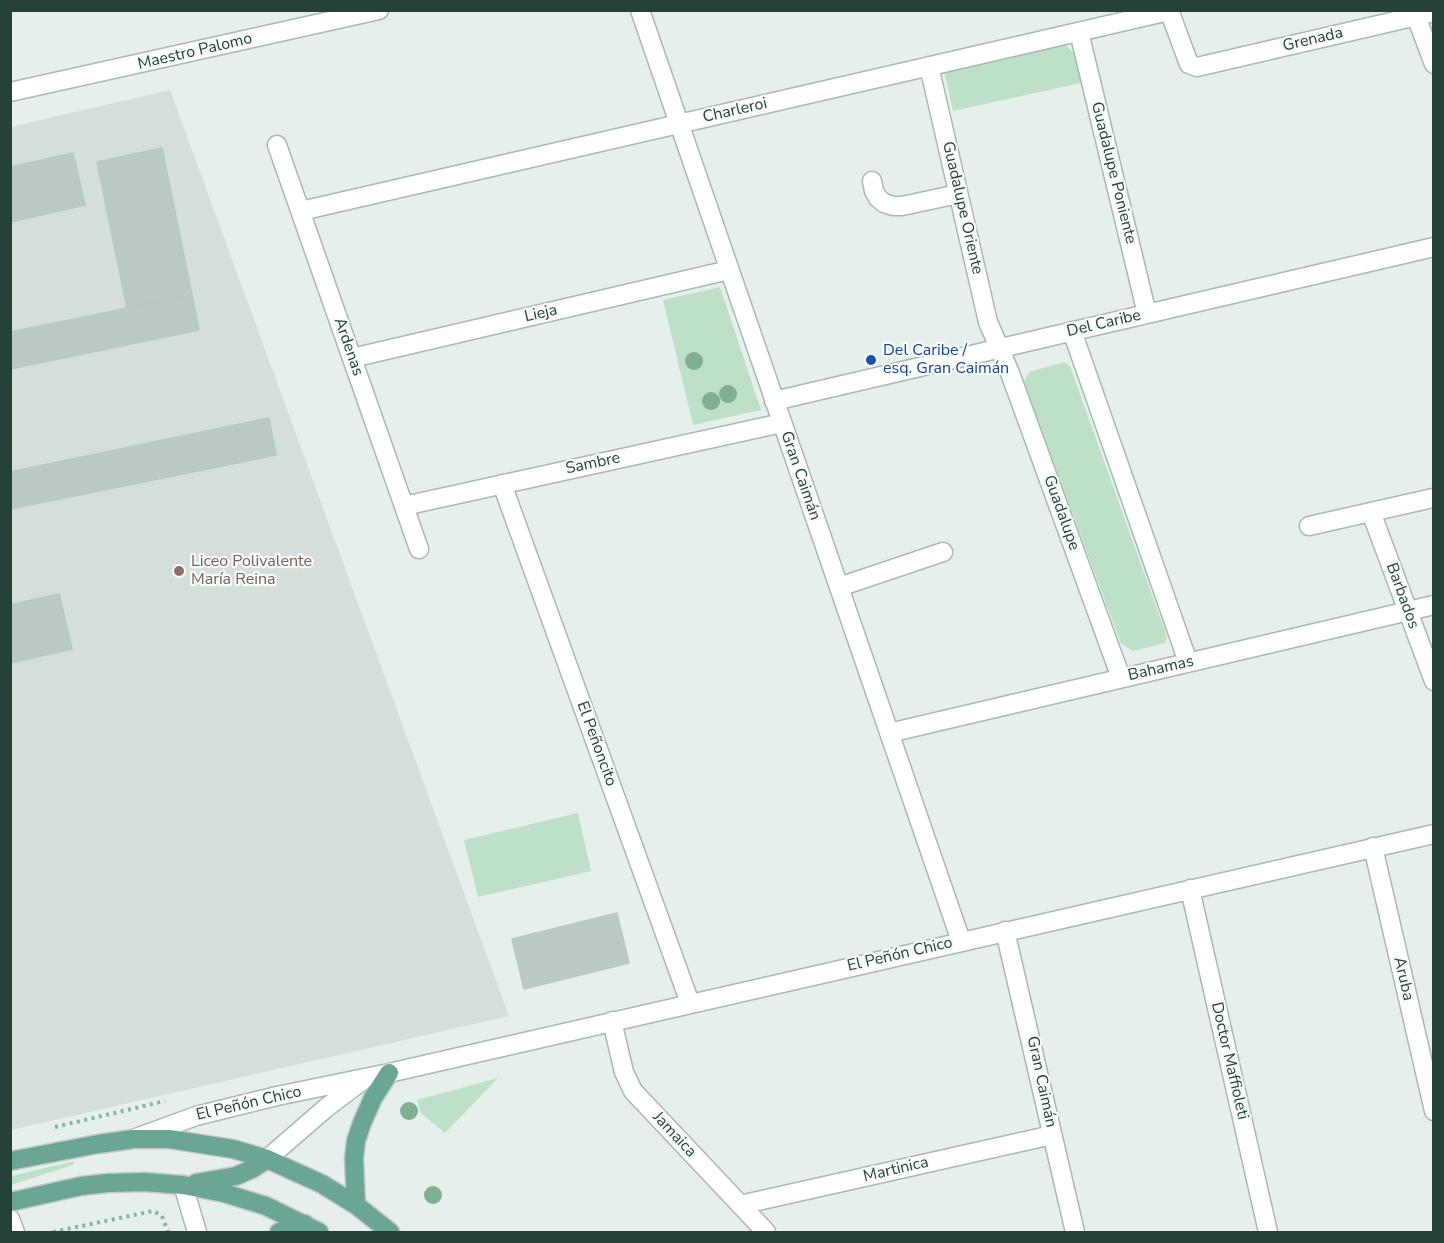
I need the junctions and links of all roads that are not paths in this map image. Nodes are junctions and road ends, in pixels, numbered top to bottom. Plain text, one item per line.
1 (379, 10) edge
2 (640, 10) edge
3 (1169, 11) edge
4 (1425, 14) edge
5 (1079, 32) junction
6 (1434, 64) edge
7 (929, 66) junction
8 (10, 92) edge
9 (680, 124) junction
10 (277, 145) dead end
11 (872, 181) dead end
12 (958, 194) junction
13 (301, 211) junction
14 (1434, 248) edge
15 (729, 270) junction
16 (1147, 314) junction
17 (1072, 331) junction
18 (999, 348) junction
19 (352, 358) junction
20 (774, 401) junction
21 (782, 423) junction
22 (502, 484) junction
23 (1433, 498) edge
24 (404, 506) junction
25 (1371, 512) junction
26 (1309, 526) dead end
27 (419, 549) dead end
28 (943, 552) dead end
29 (838, 587) junction
30 (1434, 604) edge
31 (1407, 611) junction
32 (1188, 662) junction
33 (1121, 678) junction
34 (1434, 681) edge
35 (889, 733) junction
36 (1434, 834) edge
37 (1372, 847) junction
38 (1190, 889) junction
39 (1005, 931) junction
40 (961, 941) junction
41 (690, 1003) junction
42 (612, 1021) junction
43 (389, 1073) junction
44 (367, 1077) junction
45 (1434, 1111) edge
46 (1052, 1136) junction
47 (134, 1139) junction
48 (267, 1159) junction
49 (10, 1161) edge
50 (183, 1185) junction
51 (10, 1202) edge
52 (356, 1205) junction
53 (740, 1205) junction
54 (10, 1219) edge
55 (312, 1228) edge
56 (15, 1233) edge
57 (197, 1233) edge
58 (279, 1233) edge
59 (390, 1233) edge
60 (766, 1233) edge
61 (1075, 1233) edge
62 (1268, 1233) edge

1 - 8 street, Maestro Palomo
2 - 9 street, Gran Caimán
3 - 4 street, Grenada
3 - 5 street, Charleroi
4 - 6 street
5 - 7 street, Charleroi
5 - 16 street, Guadalupe Poniente
7 - 9 street, Charleroi
7 - 12 street, Guadalupe Oriente
9 - 13 street, Charleroi
9 - 15 street, Gran Caimán
10 - 13 street, Ardenas
11 - 12 street
12 - 18 street, Guadalupe Oriente
13 - 19 street, Ardenas
14 - 16 street, Del Caribe
15 - 19 street, Lieja
15 - 20 street, Gran Caimán
16 - 17 street, Del Caribe
17 - 18 street, Del Caribe
17 - 32 street
18 - 20 street, Del Caribe
18 - 33 street, Guadalupe
19 - 24 street, Ardenas
20 - 21 street, Gran Caimán
21 - 22 street, Sambre
21 - 29 street, Gran Caimán
22 - 24 street, Sambre
22 - 41 street, El Peñoncito
23 - 25 street
24 - 27 street, Ardenas
25 - 26 street
25 - 31 street, Barbados
28 - 29 street
29 - 35 street, Gran Caimán
30 - 31 street, Bahamas
31 - 32 street, Bahamas
31 - 34 street, Barbados
32 - 33 street, Bahamas
33 - 35 street, Bahamas
35 - 40 street, Gran Caimán
36 - 37 street, El Peñón Chico
37 - 38 street, El Peñón Chico
37 - 45 street, Aruba
38 - 39 street, El Peñón Chico
38 - 62 street, Doctor Maffioleti
39 - 40 street, El Peñón Chico
39 - 46 street, Gran Caimán
40 - 41 street, El Peñón Chico
41 - 42 street, El Peñón Chico
42 - 43 street, El Peñón Chico
42 - 53 street, Jamaica
43 - 44 street, El Peñón Chico
43 - 52 main road
44 - 47 street, El Peñón Chico
44 - 48 street, El Peñón Chico
46 - 53 street, Martinica
46 - 61 street, Gran Caimán
47 - 48 main road
47 - 49 main road
48 - 50 main road
48 - 52 main road
50 - 51 main road
50 - 55 main road
50 - 57 street
52 - 59 main road
53 - 60 street, Jamaica
54 - 56 street
55 - 58 main road

